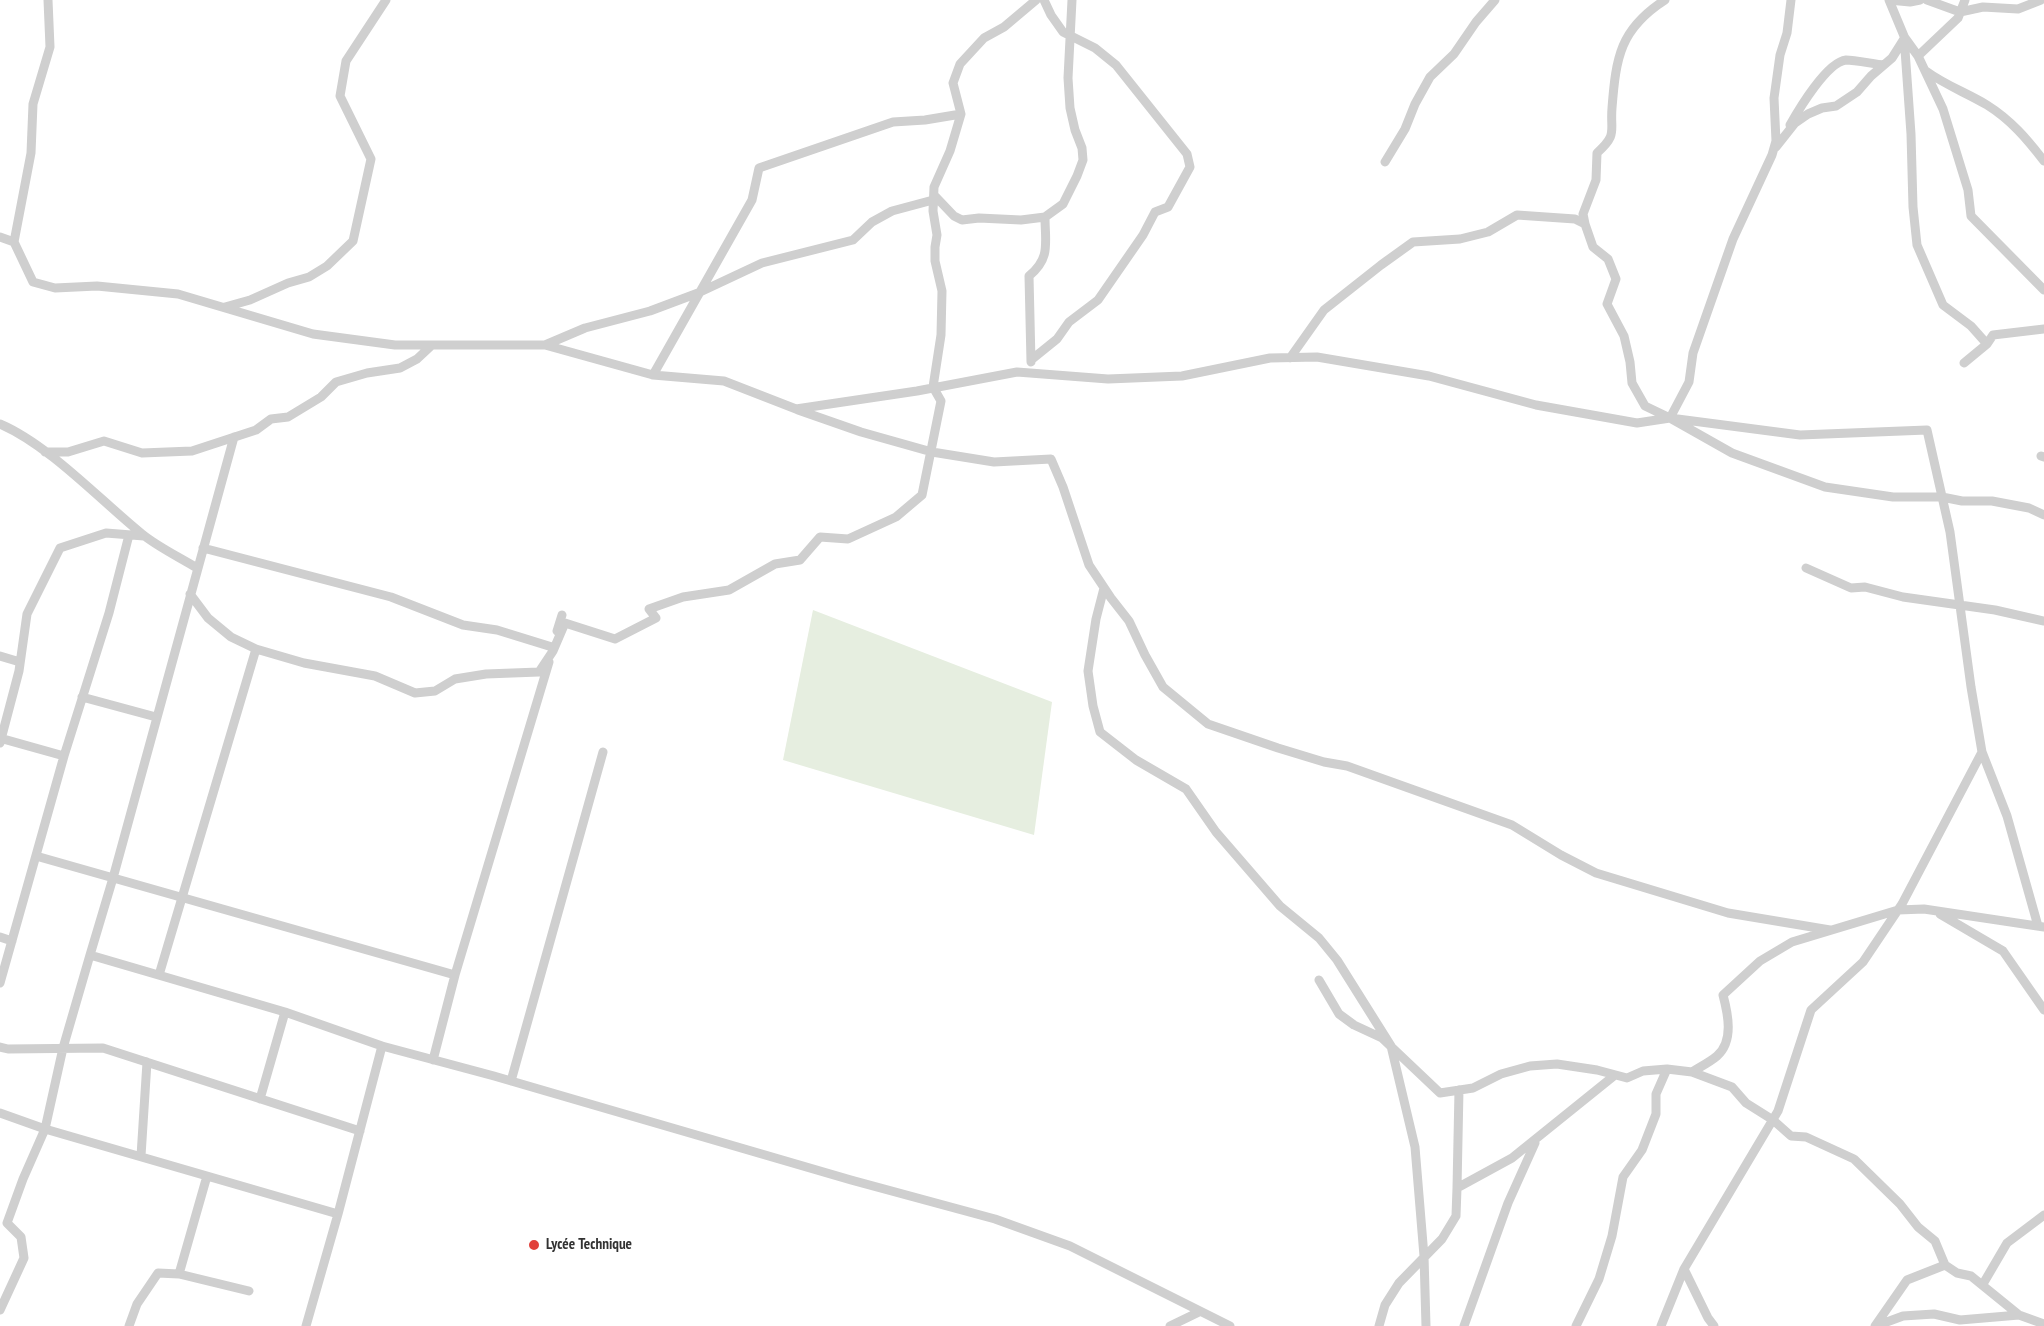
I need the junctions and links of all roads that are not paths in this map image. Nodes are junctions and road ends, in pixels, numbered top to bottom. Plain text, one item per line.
1 (48, 0) edge
2 (386, 0) edge
3 (1036, 0) edge
4 (1044, 0) edge
5 (1072, 0) edge
6 (1495, 0) edge
7 (1665, 0) edge
8 (1791, 0) edge
9 (1889, 0) edge
10 (1920, 0) edge
11 (1927, 0) edge
12 (1965, 0) edge
13 (2041, 0) edge
14 (1960, 12) junction
15 (1072, 35) junction
16 (1904, 38) junction
17 (1918, 56) junction
18 (1884, 65) junction
19 (1924, 70) junction
20 (961, 114) junction
21 (1785, 135) junction
22 (1773, 151) junction
23 (2044, 161) edge
24 (1385, 162) dead end
25 (934, 198) junction
26 (1045, 217) junction
27 (1585, 224) junction
28 (0, 237) edge
29 (14, 242) junction
30 (2044, 290) edge
31 (698, 293) junction
32 (223, 307) junction
33 (2044, 329) edge
34 (1987, 344) junction
35 (432, 345) junction
36 (544, 345) junction
37 (1290, 358) junction
38 (1031, 360) junction
39 (1964, 363) dead end
40 (1031, 373) junction
41 (653, 375) junction
42 (933, 387) junction
43 (796, 409) junction
44 (1670, 418) junction
45 (0, 424) edge
46 (234, 437) junction
47 (932, 452) junction
48 (45, 453) junction
49 (1942, 497) junction
50 (2044, 515) edge
51 (129, 535) junction
52 (144, 536) junction
53 (202, 548) junction
54 (197, 568) junction
55 (1806, 568) dead end
56 (1104, 588) junction
57 (190, 594) junction
58 (1960, 604) junction
59 (562, 615) dead end
60 (2044, 621) edge
61 (256, 649) junction
62 (552, 649) junction
63 (0, 656) edge
64 (21, 662) junction
65 (82, 696) junction
66 (156, 717) junction
67 (0, 740) edge
68 (603, 752) dead end
69 (1983, 752) junction
70 (64, 756) junction
71 (36, 856) junction
72 (113, 878) junction
73 (181, 897) junction
74 (1898, 910) junction
75 (1935, 911) junction
76 (2041, 927) edge
77 (1830, 930) junction
78 (0, 937) edge
79 (12, 941) junction
80 (90, 955) junction
81 (159, 975) junction
82 (454, 975) junction
83 (1319, 980) dead end
84 (0, 983) edge
85 (2044, 1010) edge
86 (285, 1012) junction
87 (382, 1046) junction
88 (1391, 1046) junction
89 (0, 1047) edge
90 (63, 1048) junction
91 (433, 1060) junction
92 (147, 1062) junction
93 (1667, 1069) junction
94 (1692, 1072) junction
95 (1616, 1075) junction
96 (511, 1081) junction
97 (1459, 1090) junction
98 (260, 1099) junction
99 (0, 1113) edge
100 (1773, 1120) junction
101 (45, 1129) junction
102 (360, 1131) junction
103 (1536, 1141) junction
104 (141, 1156) junction
105 (207, 1176) junction
106 (1457, 1188) junction
107 (338, 1214) junction
108 (2044, 1215) edge
109 (3, 1222) edge
110 (1424, 1256) junction
111 (1945, 1265) junction
112 (1684, 1269) junction
113 (179, 1274) junction
114 (1983, 1284) junction
115 (249, 1291) dead end
116 (0, 1310) edge
117 (1199, 1312) junction
118 (2019, 1315) junction
119 (2044, 1324) edge
120 (129, 1326) edge
121 (306, 1326) edge
122 (1170, 1326) edge
123 (1230, 1326) edge
124 (1379, 1326) edge
125 (1426, 1326) edge
126 (1464, 1326) edge
127 (1576, 1326) edge
128 (1661, 1326) edge
129 (1714, 1326) edge
130 (1876, 1326) edge

1 - 29 street
2 - 32 street
3 - 20 street
4 - 15 street
5 - 15 street
6 - 24 street
7 - 27 street
8 - 22 street
9 - 10 street
9 - 16 street
11 - 14 street
12 - 14 street
13 - 14 street
14 - 17 street
15 - 26 street
15 - 38 street
16 - 17 street
16 - 18 street
16 - 34 street
17 - 19 street
18 - 21 street
18 - 21 street
19 - 23 street
19 - 30 street
20 - 25 street
20 - 31 street
21 - 22 street
22 - 44 street
25 - 26 street
25 - 31 street
25 - 42 street
26 - 38 street
27 - 37 street
27 - 44 street
28 - 29 street
29 - 32 street
31 - 36 street
31 - 41 street
32 - 35 street
33 - 34 street
34 - 39 street
35 - 36 street
35 - 46 street
36 - 41 street
37 - 40 street
37 - 44 street
38 - 40 street
40 - 42 street
41 - 43 street
42 - 43 street
42 - 47 street
43 - 47 street
44 - 49 street
44 - 49 street
45 - 48 street
46 - 48 street
46 - 53 street
47 - 56 street
47 - 62 street
48 - 52 street
49 - 50 street
49 - 58 street
51 - 52 street
51 - 64 street
51 - 65 street
52 - 54 street
53 - 54 street
53 - 62 street
54 - 57 street
55 - 58 street
56 - 77 street
56 - 88 street
57 - 61 street
57 - 66 street
58 - 60 street
58 - 69 street
59 - 62 street
61 - 62 street
61 - 73 street
62 - 82 street
63 - 64 street
64 - 67 street
65 - 66 street
65 - 70 street
66 - 72 street
67 - 70 street
68 - 96 street
69 - 74 street
69 - 76 street
70 - 71 street
71 - 72 street
71 - 79 street
72 - 73 street
72 - 80 street
73 - 81 street
73 - 82 street
74 - 75 street
74 - 77 street
74 - 100 street
75 - 76 street
75 - 85 street
77 - 94 street
78 - 79 street
79 - 84 street
80 - 81 street
80 - 90 street
81 - 86 street
82 - 91 street
83 - 88 street
86 - 87 street
86 - 98 street
87 - 91 street
87 - 102 street
88 - 97 street
88 - 110 street
89 - 90 street
90 - 92 street
90 - 101 street
91 - 96 street
92 - 98 street
92 - 104 street
93 - 94 street
93 - 95 street
93 - 127 street
94 - 100 street
95 - 97 street
95 - 103 street
96 - 117 street
97 - 106 street
98 - 102 street
99 - 101 street
100 - 111 street
100 - 112 street
101 - 104 street
101 - 109 street
102 - 107 street
103 - 106 street
103 - 126 street
104 - 105 street
105 - 107 street
105 - 113 street
106 - 110 street
107 - 121 street
108 - 114 street
109 - 116 street
110 - 124 street
110 - 125 street
111 - 114 street
111 - 130 street
112 - 128 street
112 - 129 street
113 - 115 street
113 - 120 street
114 - 118 street
117 - 122 street
117 - 123 street
118 - 119 street
118 - 130 street

